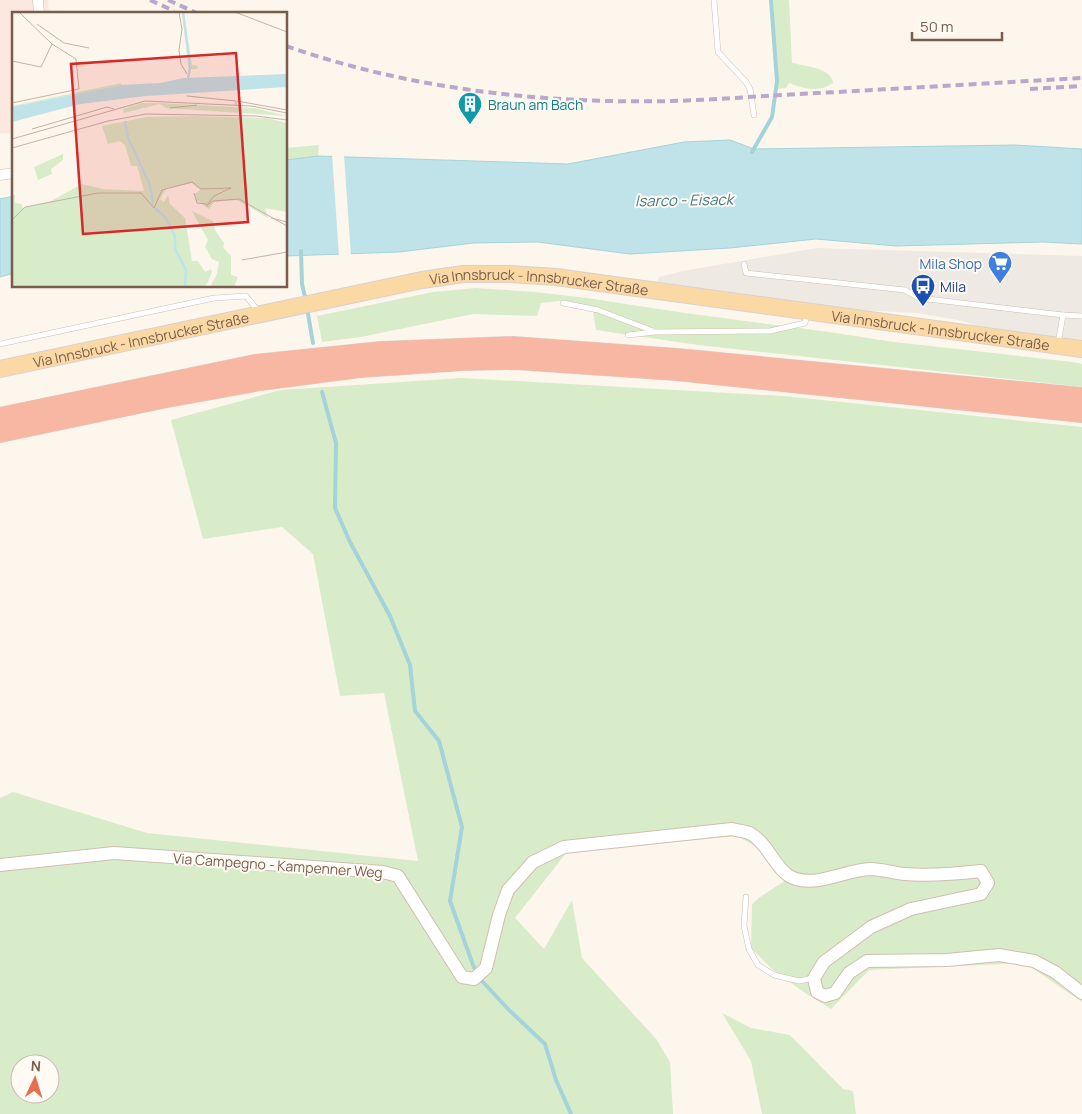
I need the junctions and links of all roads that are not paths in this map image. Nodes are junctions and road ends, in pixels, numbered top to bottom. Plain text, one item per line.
1 (714, 0) edge
2 (754, 115) dead end
3 (744, 264) dead end
4 (563, 303) dead end
5 (807, 312) junction
6 (259, 313) junction
7 (1063, 315) junction
8 (1082, 316) edge
9 (655, 332) junction
10 (628, 335) dead end
11 (0, 344) edge
12 (1058, 346) junction
13 (1082, 349) edge
14 (0, 369) edge
15 (1082, 397) edge
16 (1082, 413) edge
17 (0, 417) edge
18 (0, 433) edge
19 (0, 865) edge
20 (746, 897) dead end
21 (814, 978) junction
22 (1082, 993) edge

1 - 2 lane
3 - 7 lane
4 - 9 lane
5 - 6 main road, Via Innsbruck - Innsbrucker Straße
5 - 9 lane
5 - 12 main road, Via Innsbruck - Innsbrucker Straße
6 - 11 lane
6 - 14 main road, Via Innsbruck - Innsbrucker Straße
7 - 8 lane
7 - 12 lane
9 - 10 lane
12 - 13 main road, Via Innsbruck - Innsbrucker Straße
15 - 17 highway
16 - 18 highway
19 - 21 street, Via Campegno - Kampenner Weg
20 - 21 lane
21 - 22 street

